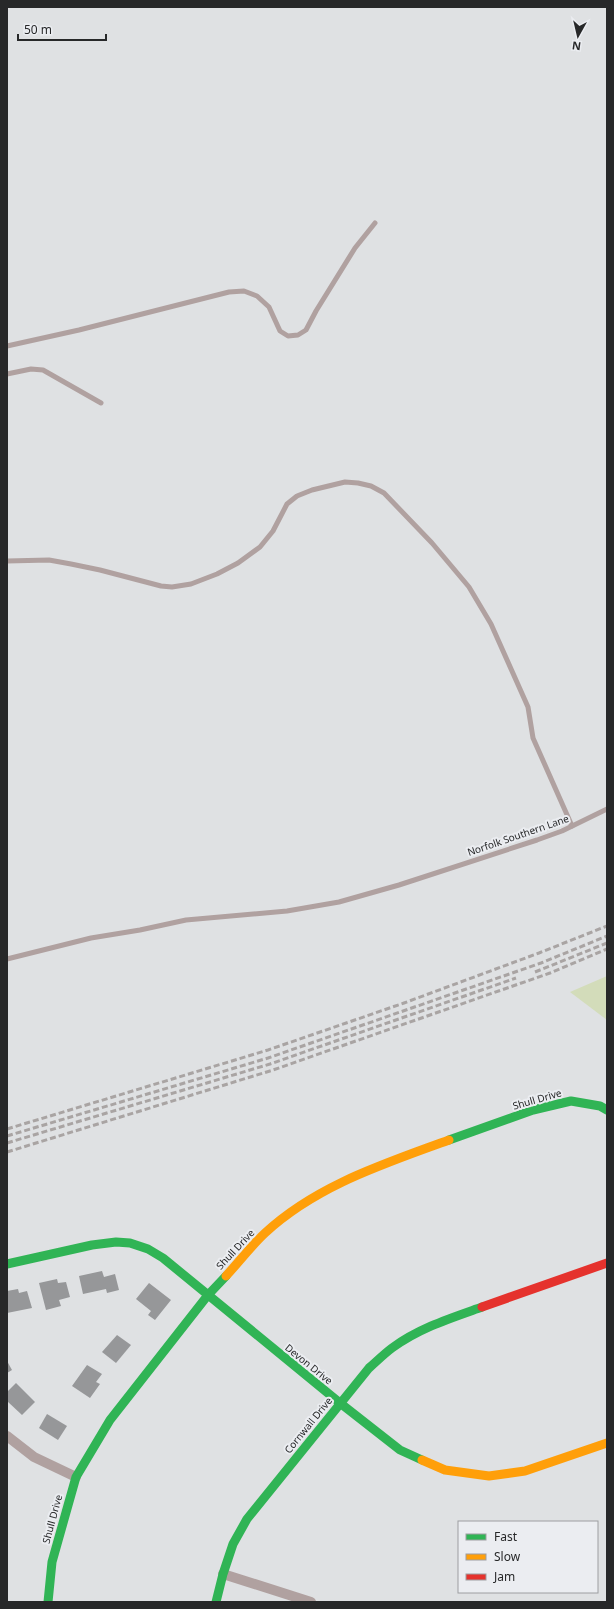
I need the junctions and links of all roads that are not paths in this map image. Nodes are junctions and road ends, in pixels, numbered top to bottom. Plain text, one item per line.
1 (375, 223) dead end
2 (7, 346) edge
3 (7, 374) edge
4 (101, 403) dead end
5 (7, 561) edge
6 (607, 809) edge
7 (572, 826) junction
8 (7, 959) edge
9 (607, 1110) edge
10 (607, 1263) edge
11 (7, 1264) edge
12 (208, 1295) junction
13 (340, 1403) junction
14 (7, 1436) edge
15 (607, 1444) edge
16 (76, 1477) junction
17 (223, 1574) junction
18 (48, 1602) edge
19 (216, 1602) edge
20 (311, 1602) edge

1 - 2 lane
3 - 4 lane
5 - 7 lane
6 - 7 lane, Norfolk Southern Lane
7 - 8 lane, Norfolk Southern Lane
9 - 12 street, Shull Drive
10 - 13 street, Cornwall Drive
11 - 12 street, Devon Drive
12 - 13 street, Devon Drive
12 - 16 street, Shull Drive
13 - 15 street, Devon Drive
13 - 17 street, Cornwall Drive
14 - 16 street
16 - 18 street, Shull Drive
17 - 19 street, Cornwall Drive
17 - 20 street

